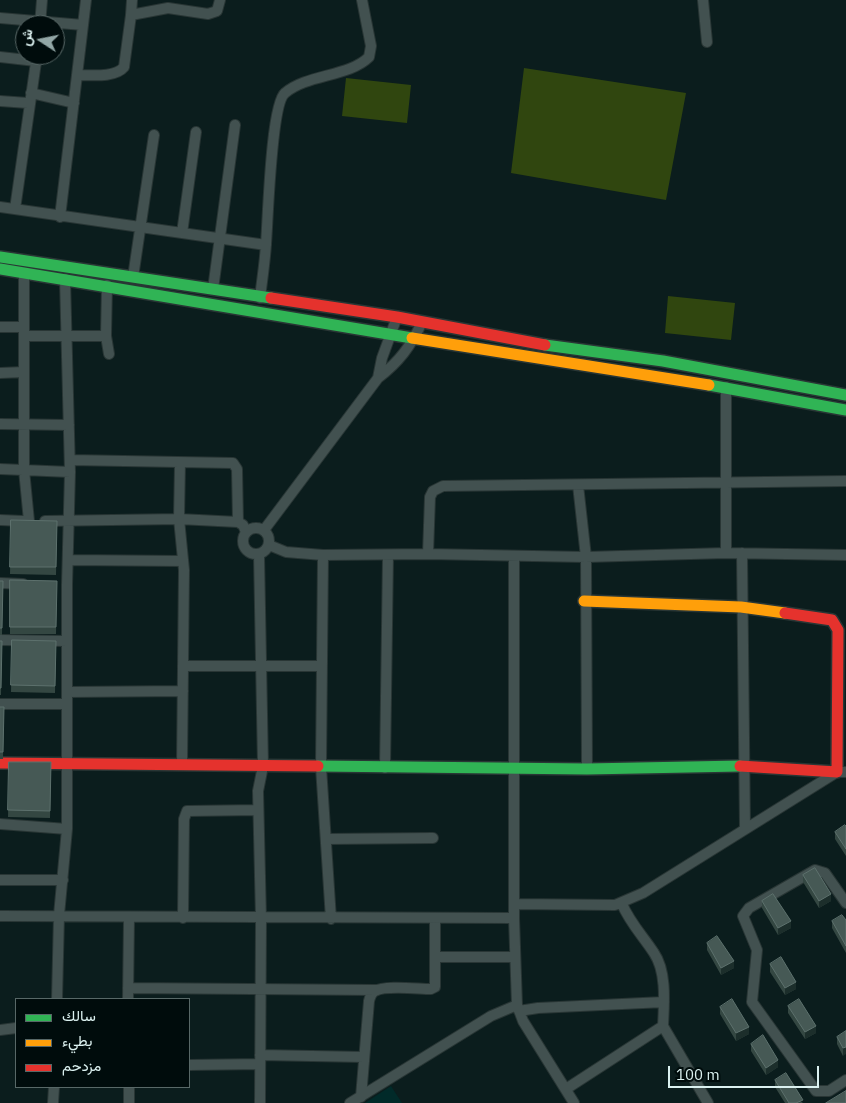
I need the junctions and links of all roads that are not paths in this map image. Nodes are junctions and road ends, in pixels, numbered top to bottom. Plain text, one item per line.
1 (42, 0) edge
2 (86, 0) edge
3 (132, 0) edge
4 (220, 0) edge
5 (362, 0) edge
6 (703, 0) edge
7 (41, 15) edge
8 (131, 15) junction
9 (0, 18) edge
10 (15, 20) edge
11 (65, 24) edge
12 (82, 25) junction
13 (707, 42) dead end
14 (0, 56) edge
15 (15, 57) edge
16 (35, 65) edge
17 (77, 75) junction
18 (30, 98) junction
19 (0, 101) edge
20 (74, 103) junction
21 (235, 125) dead end
22 (196, 132) dead end
23 (154, 135) dead end
24 (0, 207) edge
25 (16, 209) junction
26 (60, 216) junction
27 (140, 228) junction
28 (182, 233) junction
29 (220, 239) junction
30 (266, 245) junction
31 (0, 256) edge
32 (0, 269) edge
33 (24, 273) junction
34 (133, 277) junction
35 (66, 279) junction
36 (107, 285) junction
37 (213, 289) junction
38 (260, 298) junction
39 (397, 317) junction
40 (422, 322) junction
41 (0, 327) edge
42 (24, 331) junction
43 (391, 335) junction
44 (65, 336) junction
45 (106, 336) junction
46 (415, 338) junction
47 (108, 354) dead end
48 (24, 372) junction
49 (0, 373) edge
50 (378, 378) junction
51 (726, 387) junction
52 (846, 395) edge
53 (846, 410) edge
54 (0, 424) edge
55 (24, 424) junction
56 (68, 425) junction
57 (70, 460) junction
58 (180, 463) junction
59 (0, 469) edge
60 (24, 470) junction
61 (70, 472) junction
62 (726, 481) junction
63 (846, 481) edge
64 (578, 485) junction
65 (0, 520) edge
66 (179, 520) junction
67 (29, 521) junction
68 (70, 522) junction
69 (238, 522) junction
70 (264, 530) junction
71 (246, 532) junction
72 (269, 545) junction
73 (726, 553) junction
74 (742, 553) junction
75 (388, 554) junction
76 (428, 554) junction
77 (260, 555) junction
78 (323, 555) junction
79 (846, 555) edge
80 (514, 556) junction
81 (586, 557) junction
82 (68, 560) junction
83 (183, 561) junction
84 (0, 583) edge
85 (38, 584) edge
86 (584, 601) junction
87 (741, 607) junction
88 (0, 640) edge
89 (67, 641) junction
90 (183, 666) junction
91 (260, 666) junction
92 (322, 666) junction
93 (67, 692) junction
94 (183, 692) junction
95 (0, 704) edge
96 (67, 704) junction
97 (0, 763) edge
98 (66, 764) junction
99 (182, 765) junction
100 (263, 766) junction
101 (744, 766) junction
102 (321, 767) junction
103 (513, 767) junction
104 (385, 768) junction
105 (587, 769) junction
106 (842, 772) edge
107 (258, 810) junction
108 (0, 824) edge
109 (67, 829) junction
110 (746, 829) junction
111 (433, 838) dead end
112 (326, 840) junction
113 (0, 880) edge
114 (63, 880) junction
115 (846, 903) edge
116 (515, 904) junction
117 (622, 904) junction
118 (59, 915) junction
119 (0, 916) edge
120 (129, 918) junction
121 (182, 918) junction
122 (436, 918) junction
123 (514, 918) junction
124 (261, 919) junction
125 (330, 919) junction
126 (436, 957) junction
127 (515, 957) junction
128 (128, 988) junction
129 (261, 988) junction
130 (376, 990) junction
131 (56, 998) edge
132 (128, 998) edge
133 (664, 1002) junction
134 (518, 1008) junction
135 (663, 1026) junction
136 (15, 1028) edge
137 (0, 1030) edge
138 (364, 1057) junction
139 (260, 1060) junction
140 (190, 1065) edge
141 (846, 1080) edge
142 (54, 1088) edge
143 (129, 1088) edge
144 (566, 1089) junction
145 (361, 1097) junction
146 (53, 1103) edge
147 (129, 1103) edge
148 (260, 1103) edge
149 (350, 1103) edge
150 (574, 1103) edge
151 (708, 1103) edge

1 - 7 street
2 - 12 street
3 - 8 street
4 - 8 street
5 - 30 street
6 - 13 street
8 - 17 street
9 - 10 street
11 - 12 street
12 - 17 street
14 - 15 street
16 - 18 street
17 - 20 street
18 - 19 street
18 - 20 street
18 - 25 street
20 - 26 street
21 - 29 street
22 - 28 street
23 - 27 street
24 - 25 street
25 - 26 street
26 - 27 street
27 - 28 street
27 - 34 street
28 - 29 street
29 - 30 street
29 - 37 street
30 - 38 street
31 - 34 main road
32 - 33 main road
33 - 35 main road
33 - 42 street
34 - 37 main road
35 - 36 main road
35 - 44 street
36 - 43 main road
36 - 45 street
37 - 38 main road
38 - 39 main road
39 - 40 main road
39 - 43 street
40 - 46 street
40 - 52 main road
41 - 42 street
42 - 44 street
42 - 48 street
43 - 46 main road
43 - 50 street
44 - 45 street
44 - 56 street
45 - 47 street
46 - 50 street
46 - 51 main road
48 - 49 street
48 - 55 street
50 - 70 street
51 - 53 main road
51 - 62 street
54 - 55 street
55 - 56 street
55 - 60 street
56 - 57 street
57 - 58 street
57 - 61 street
58 - 66 street
58 - 69 street
59 - 60 street
60 - 61 street
60 - 67 street
61 - 68 street
62 - 63 street
62 - 64 street
62 - 73 street
64 - 76 street
64 - 81 street
65 - 67 street
66 - 68 street
66 - 69 street
66 - 83 street
67 - 68 street
68 - 82 street
69 - 71 street
70 - 71 street
70 - 72 street
71 - 77 street
72 - 77 street
72 - 78 street
73 - 74 street
73 - 81 street
74 - 79 street
74 - 87 street
75 - 76 street
75 - 78 street
75 - 104 street
76 - 80 street
77 - 91 street
78 - 92 street
80 - 81 street
80 - 103 street
81 - 86 street
82 - 83 street
82 - 89 street
83 - 90 street
84 - 85 street
86 - 87 main road
86 - 105 street
87 - 101 street
87 - 106 main road
88 - 89 street
89 - 93 street
90 - 91 street
90 - 94 street
91 - 92 street
91 - 100 street
92 - 102 street
93 - 94 street
93 - 96 street
94 - 99 street
95 - 96 street
96 - 98 street
97 - 98 main road
98 - 99 main road
98 - 109 street
99 - 100 main road
100 - 102 main road
100 - 107 street
101 - 105 main road
101 - 106 main road
101 - 110 street
102 - 104 main road
102 - 112 street
103 - 104 main road
103 - 105 main road
103 - 116 street
106 - 110 street
107 - 121 street
107 - 124 street
108 - 109 street
109 - 114 street
110 - 117 street
111 - 112 street
112 - 125 street
113 - 114 street
114 - 118 street
115 - 141 street
116 - 117 street
116 - 123 street
117 - 133 street
118 - 119 street
118 - 120 street
118 - 131 street
120 - 121 street
120 - 128 street
121 - 124 street
122 - 123 street
122 - 125 street
122 - 126 street
123 - 127 street
124 - 125 street
124 - 129 street
126 - 127 street
126 - 130 street
127 - 134 street
128 - 129 street
128 - 132 street
129 - 130 street
129 - 139 street
130 - 138 street
133 - 134 street
133 - 135 street
134 - 144 street
134 - 145 street
135 - 144 street
135 - 151 street
136 - 137 street
138 - 139 street
138 - 145 street
139 - 140 street
139 - 148 street
142 - 146 street
143 - 147 street
144 - 150 street
145 - 149 street

